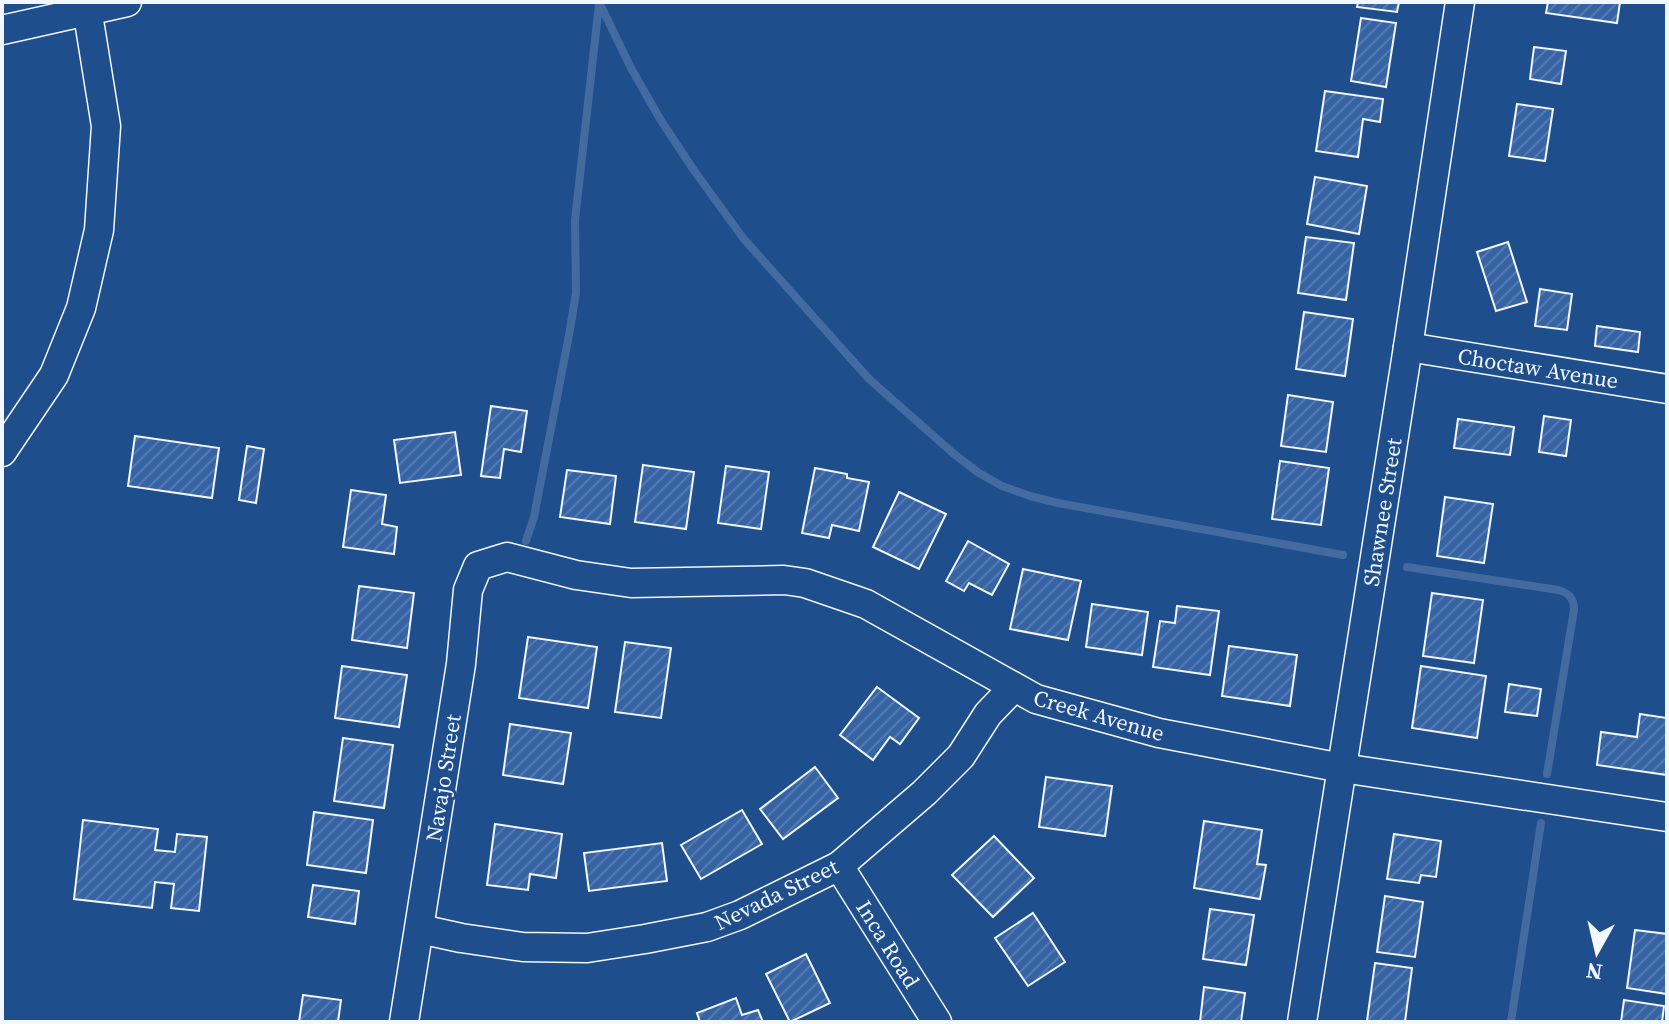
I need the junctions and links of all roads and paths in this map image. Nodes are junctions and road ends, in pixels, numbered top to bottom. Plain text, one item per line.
1 (127, 2) edge
2 (1460, 2) edge
3 (87, 6) edge
4 (2, 30) edge
5 (1408, 347) junction
6 (1667, 389) edge
7 (2, 452) edge
8 (507, 557) joint
9 (1013, 688) junction
10 (1342, 768) junction
11 (1667, 817) edge
12 (839, 866) junction
13 (420, 929) junction
14 (404, 1022) edge
15 (937, 1022) edge
16 (1302, 1022) edge

1 - 3 street
2 - 5 street, Shawnee Street
3 - 4 street
3 - 7 street
5 - 6 street, Choctaw Avenue
5 - 10 street, Shawnee Street
8 - 9 street, Creek Avenue
8 - 13 street, Navajo Street
9 - 10 street, Creek Avenue
9 - 12 street, Nevada Street
10 - 11 street, Creek Avenue
10 - 16 street, Shawnee Street
12 - 13 street, Nevada Street
12 - 15 street, Inca Road
13 - 14 street, Navajo Street

